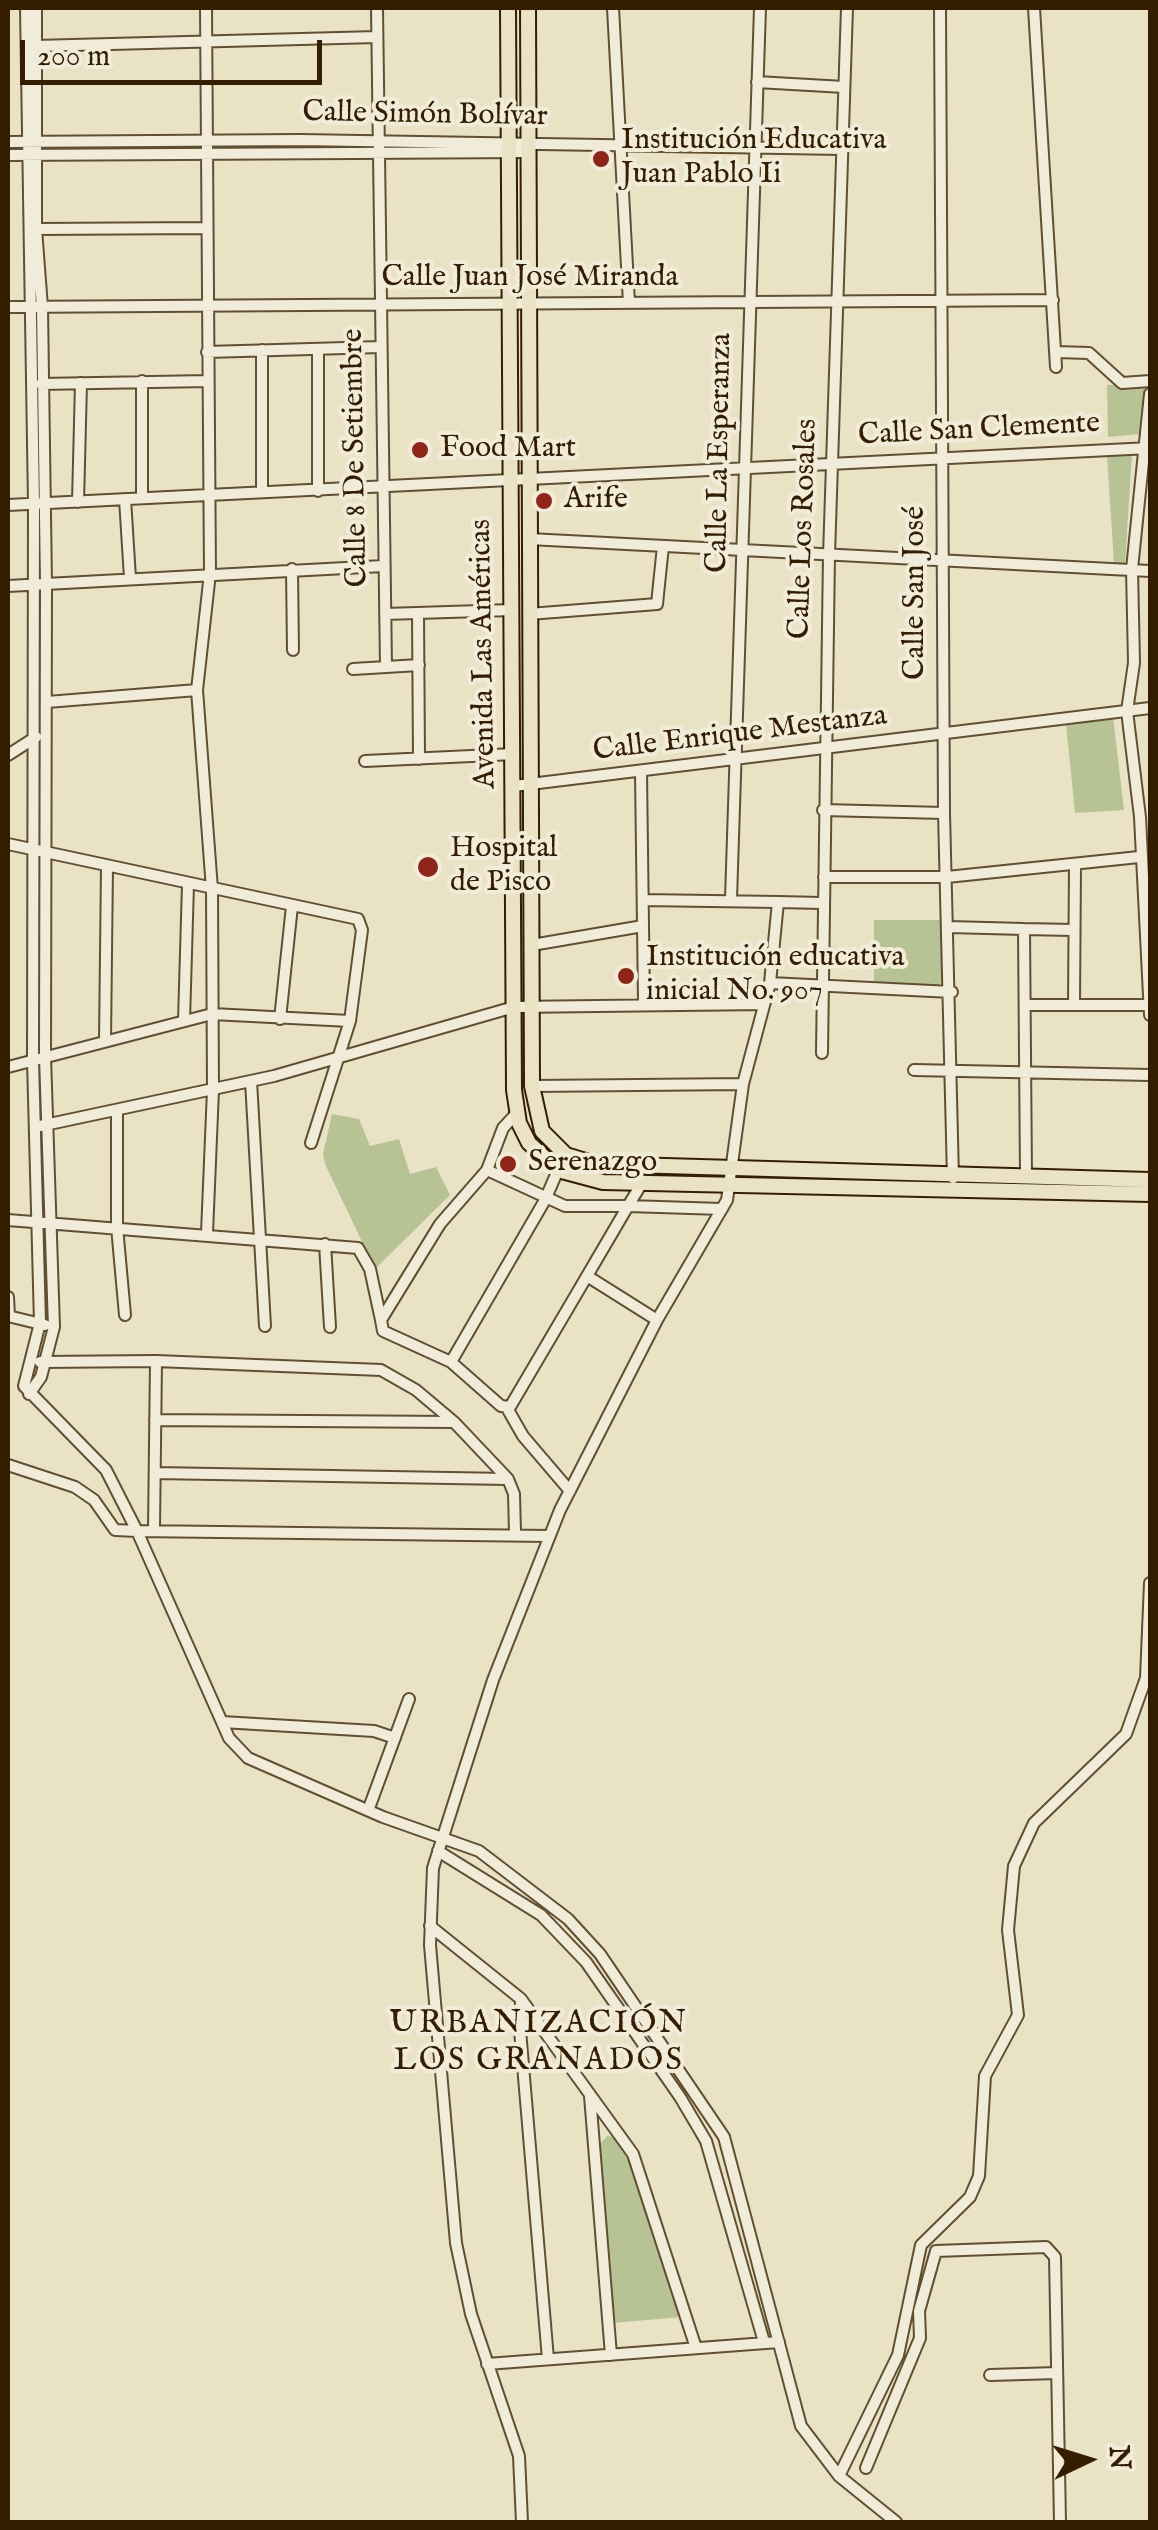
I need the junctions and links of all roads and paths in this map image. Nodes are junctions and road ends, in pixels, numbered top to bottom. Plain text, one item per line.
1 (26, 8) edge
2 (36, 8) edge
3 (206, 8) edge
4 (377, 8) edge
5 (508, 8) edge
6 (528, 8) edge
7 (613, 8) edge
8 (760, 8) edge
9 (846, 8) edge
10 (940, 8) edge
11 (1034, 8) edge
12 (377, 38) junction
13 (206, 44) junction
14 (35, 46) junction
15 (757, 82) junction
16 (844, 87) junction
17 (206, 139) junction
18 (8, 142) edge
19 (620, 145) junction
20 (377, 146) junction
21 (755, 146) junction
22 (508, 147) junction
23 (32, 148) junction
24 (528, 148) junction
25 (842, 149) junction
26 (206, 153) junction
27 (8, 154) edge
28 (206, 228) junction
29 (36, 229) junction
30 (1053, 300) junction
31 (941, 301) junction
32 (750, 302) junction
33 (837, 302) junction
34 (629, 303) junction
35 (509, 304) junction
36 (528, 304) junction
37 (380, 305) junction
38 (207, 306) junction
39 (8, 307) edge
40 (36, 307) junction
41 (380, 347) junction
42 (318, 349) junction
43 (262, 350) junction
44 (207, 352) junction
45 (1056, 352) junction
46 (1056, 368) dead end
47 (1150, 380) edge
48 (142, 381) junction
49 (208, 381) junction
50 (80, 383) junction
51 (42, 384) junction
52 (1150, 394) edge
53 (1148, 448) edge
54 (942, 457) junction
55 (832, 464) junction
56 (746, 467) junction
57 (529, 477) junction
58 (511, 478) junction
59 (381, 488) junction
60 (262, 489) junction
61 (318, 491) junction
62 (209, 494) junction
63 (142, 498) junction
64 (125, 499) junction
65 (78, 502) junction
66 (8, 504) edge
67 (39, 504) junction
68 (530, 539) junction
69 (662, 546) junction
70 (744, 550) junction
71 (829, 555) junction
72 (942, 561) junction
73 (384, 566) junction
74 (292, 569) junction
75 (1132, 569) junction
76 (511, 570) junction
77 (530, 570) junction
78 (1150, 570) edge
79 (210, 573) junction
80 (130, 578) junction
81 (40, 584) junction
82 (8, 586) edge
83 (512, 610) junction
84 (418, 613) junction
85 (384, 614) junction
86 (530, 614) junction
87 (293, 650) dead end
88 (419, 665) junction
89 (386, 667) junction
90 (353, 669) dead end
91 (197, 690) junction
92 (46, 702) junction
93 (1150, 708) edge
94 (1127, 711) junction
95 (47, 731) junction
96 (943, 737) junction
97 (36, 738) junction
98 (824, 745) junction
99 (514, 754) junction
100 (8, 756) edge
101 (738, 758) junction
102 (419, 759) junction
103 (366, 761) dead end
104 (640, 772) junction
105 (514, 786) junction
106 (530, 786) junction
107 (823, 810) junction
108 (944, 812) junction
109 (1145, 818) edge
110 (8, 844) edge
111 (34, 850) junction
112 (47, 852) junction
113 (1139, 858) junction
114 (1075, 864) junction
115 (107, 866) junction
116 (824, 877) junction
117 (947, 878) junction
118 (188, 884) junction
119 (212, 889) junction
120 (731, 899) junction
121 (643, 900) junction
122 (778, 902) junction
123 (822, 903) junction
124 (292, 906) junction
125 (643, 926) junction
126 (949, 927) junction
127 (1024, 930) junction
128 (1073, 930) junction
129 (532, 945) junction
130 (770, 983) junction
131 (820, 988) junction
132 (952, 992) junction
133 (644, 1003) junction
134 (764, 1004) junction
135 (1074, 1005) junction
136 (1149, 1005) edge
137 (1027, 1006) junction
138 (514, 1007) junction
139 (532, 1007) junction
140 (212, 1014) junction
141 (1150, 1015) edge
142 (280, 1019) junction
143 (184, 1021) junction
144 (350, 1021) junction
145 (105, 1041) junction
146 (822, 1053) dead end
147 (342, 1056) junction
148 (39, 1058) junction
149 (8, 1067) edge
150 (914, 1070) dead end
151 (952, 1072) junction
152 (1150, 1075) edge
153 (1024, 1076) junction
154 (251, 1081) junction
155 (743, 1084) junction
156 (532, 1086) junction
157 (213, 1090) junction
158 (117, 1111) junction
159 (516, 1113) junction
160 (40, 1126) junction
161 (311, 1143) dead end
162 (487, 1170) junction
163 (558, 1170) junction
164 (728, 1176) junction
165 (953, 1178) junction
166 (1026, 1178) junction
167 (1150, 1180) edge
168 (642, 1183) junction
169 (1150, 1194) edge
170 (546, 1200) junction
171 (628, 1206) junction
172 (722, 1209) junction
173 (8, 1220) edge
174 (43, 1225) junction
175 (118, 1227) junction
176 (207, 1233) junction
177 (259, 1240) junction
178 (326, 1244) junction
179 (587, 1276) junction
180 (8, 1297) edge
181 (125, 1315) dead end
182 (8, 1316) edge
183 (381, 1320) junction
184 (657, 1320) junction
185 (40, 1323) junction
186 (266, 1326) dead end
187 (54, 1327) junction
188 (330, 1327) dead end
189 (156, 1361) junction
190 (29, 1362) junction
191 (46, 1362) junction
192 (451, 1362) junction
193 (29, 1394) junction
194 (507, 1408) junction
195 (155, 1420) junction
196 (454, 1422) junction
197 (8, 1465) edge
198 (28, 1470) junction
199 (8, 1473) edge
200 (154, 1474) junction
201 (508, 1478) junction
202 (570, 1492) junction
203 (154, 1529) junction
204 (137, 1531) junction
205 (515, 1533) junction
206 (549, 1536) junction
207 (1150, 1583) edge
208 (409, 1698) dead end
209 (222, 1722) junction
210 (394, 1738) junction
211 (369, 1808) junction
212 (444, 1836) junction
213 (438, 1851) junction
214 (430, 1926) junction
215 (521, 2000) junction
216 (589, 2094) junction
217 (615, 2129) junction
218 (593, 2140) junction
219 (764, 2342) junction
220 (778, 2342) junction
221 (696, 2348) junction
222 (610, 2354) junction
223 (548, 2359) junction
224 (487, 2364) junction
225 (1057, 2374) junction
226 (990, 2375) dead end
227 (866, 2468) dead end
228 (840, 2476) junction
229 (882, 2519) edge
230 (522, 2522) edge
231 (896, 2522) edge
232 (1060, 2522) edge

1 - 23 street
2 - 14 street
3 - 13 street
4 - 12 street, Calle 8 De Setiembre
5 - 22 main road, Avenida Las Américas
6 - 24 main road, Avenida Las Américas
7 - 19 street
8 - 15 street, Calle La Esperanza
9 - 16 street, Calle Los Rosales
10 - 31 street, Calle San José
11 - 30 street
12 - 13 street
12 - 20 street, Calle 8 De Setiembre
13 - 14 street
13 - 17 street
14 - 23 street
15 - 16 street
15 - 21 street, Calle La Esperanza
16 - 25 street, Calle Los Rosales
17 - 20 street, Calle Simón Bolívar
17 - 23 street, Calle Simón Bolívar
17 - 26 street
18 - 23 street, Calle Simón Bolívar
19 - 21 street, Calle Simón Bolívar
19 - 24 street, Calle Simón Bolívar
19 - 34 street
20 - 22 street, Calle Simón Bolívar
20 - 26 street, Calle Simón Bolívar
20 - 37 street, Calle 8 De Setiembre
21 - 25 street, Calle Simón Bolívar
21 - 32 street, Calle La Esperanza
22 - 24 street, Calle Simón Bolívar
22 - 35 main road, Avenida Las Américas
23 - 26 street, Calle Simón Bolívar
23 - 27 street, Calle Simón Bolívar
23 - 29 street
23 - 40 street
24 - 36 main road, Avenida Las Américas
25 - 33 street, Calle Los Rosales
26 - 28 street
28 - 29 street
28 - 38 street
29 - 40 street
30 - 31 street, Calle Juan José Miranda
30 - 45 street
31 - 33 street, Calle Juan José Miranda
31 - 54 street, Calle San José
32 - 33 street, Calle Juan José Miranda
32 - 34 street, Calle Juan José Miranda
32 - 56 street, Calle La Esperanza
33 - 55 street, Calle Los Rosales
34 - 36 street, Calle Juan José Miranda
35 - 36 street, Calle Juan José Miranda
35 - 37 street, Calle Juan José Miranda
35 - 58 main road, Avenida Las Américas
36 - 57 main road, Avenida Las Américas
37 - 38 street, Calle Juan José Miranda
37 - 41 street, Calle 8 De Setiembre
38 - 40 street, Calle Juan José Miranda
38 - 44 street
39 - 40 street, Calle Juan José Miranda
40 - 51 street
40 - 67 street
41 - 42 street
41 - 59 street, Calle 8 De Setiembre
42 - 43 street
42 - 61 street
43 - 44 street
43 - 60 street
44 - 49 street
45 - 46 street
45 - 47 street
48 - 49 street
48 - 50 street
48 - 63 street
49 - 62 street
50 - 51 street
50 - 65 street
51 - 67 street
52 - 53 street
53 - 54 street, Calle San Clemente
53 - 75 street
54 - 55 street, Calle San Clemente
54 - 72 street, Calle San José
55 - 56 street, Calle San Clemente
55 - 71 street, Calle Los Rosales
56 - 57 street, Calle San Clemente
56 - 70 street, Calle La Esperanza
57 - 58 street, Calle San Clemente
57 - 68 main road, Avenida Las Américas
58 - 59 street, Calle San Clemente
58 - 76 main road, Avenida Las Américas
59 - 61 street, Calle San Clemente
59 - 73 street, Calle 8 De Setiembre
60 - 61 street, Calle San Clemente
60 - 62 street, Calle San Clemente
62 - 63 street, Calle San Clemente
62 - 79 street
63 - 64 street, Calle San Clemente
64 - 65 street, Calle San Clemente
64 - 80 street
65 - 67 street, Calle San Clemente
66 - 67 street, Calle San Clemente
67 - 81 street
68 - 69 street
68 - 77 main road, Avenida Las Américas
69 - 70 street
69 - 86 street
70 - 71 street
70 - 101 street, Calle La Esperanza
71 - 72 street
71 - 98 street, Calle Los Rosales
72 - 75 street
72 - 96 street, Calle San José
73 - 74 street
73 - 85 street, Calle 8 De Setiembre
74 - 79 street
74 - 87 street
75 - 78 street
75 - 94 street
76 - 77 main road
76 - 83 main road, Avenida Las Américas
77 - 86 main road, Avenida Las Américas
79 - 80 street
79 - 91 street
80 - 81 street
81 - 82 street
81 - 92 street
81 - 97 street
83 - 84 street
83 - 99 main road, Avenida Las Américas
84 - 85 street
84 - 88 street
85 - 89 street, Calle 8 De Setiembre
86 - 106 main road, Avenida Las Américas
88 - 89 street
88 - 102 street
89 - 90 street
91 - 92 street
91 - 119 street
92 - 95 street
93 - 94 street, Calle Enrique Mestanza
94 - 96 street, Calle Enrique Mestanza
94 - 109 street
95 - 97 street
95 - 112 street
96 - 98 street, Calle Enrique Mestanza
96 - 108 street, Calle San José
97 - 100 street
97 - 111 street
98 - 101 street, Calle Enrique Mestanza
98 - 107 street, Calle Los Rosales
99 - 102 street
99 - 105 main road, Avenida Las Américas
101 - 104 street, Calle Enrique Mestanza
101 - 120 street, Calle La Esperanza
102 - 103 street
104 - 106 street, Calle Enrique Mestanza
104 - 121 street
105 - 106 street, Calle Enrique Mestanza
105 - 138 main road, Avenida Las Américas
106 - 129 main road, Avenida Las Américas
107 - 108 street
107 - 116 street, Calle Los Rosales
108 - 117 street, Calle San José
109 - 113 street
110 - 111 street
111 - 112 street
111 - 148 street
112 - 115 street
112 - 148 street
113 - 114 street
113 - 136 street
114 - 117 street
114 - 128 street
115 - 118 street
115 - 145 street
116 - 117 street
116 - 123 street, Calle Los Rosales
117 - 126 street, Calle San José
118 - 119 street
118 - 143 street
119 - 124 street
119 - 140 street
120 - 121 street
120 - 122 street
121 - 125 street
122 - 123 street
122 - 130 street
123 - 131 street, Calle Los Rosales
124 - 142 street
124 - 144 street
125 - 129 street
125 - 133 street
126 - 127 street
126 - 132 street, Calle San José
127 - 128 street
127 - 137 street
128 - 135 street
129 - 139 main road, Avenida Las Américas
130 - 131 street
130 - 134 street
131 - 132 street
131 - 146 street, Calle Los Rosales
132 - 151 street, Calle San José
133 - 134 street
133 - 139 street
134 - 155 street
135 - 136 street
135 - 137 street
136 - 141 street
137 - 153 street
138 - 139 street
138 - 147 street
138 - 159 main road, Avenida Las Américas
139 - 156 main road, Avenida Las Américas
140 - 142 street
140 - 143 street
140 - 157 street
142 - 144 street
143 - 145 street
144 - 147 street
145 - 148 street
147 - 154 street
147 - 161 street
148 - 149 street
148 - 160 street
150 - 151 street
151 - 153 street
151 - 165 street, Calle San José
152 - 153 street
153 - 166 street
154 - 157 street
154 - 177 street
155 - 156 street
155 - 164 street
156 - 164 main road, Avenida Las Américas
157 - 158 street
157 - 176 street
158 - 160 street
158 - 175 street
159 - 162 street
159 - 163 main road
160 - 174 street
162 - 170 street
162 - 183 street
163 - 168 main road, Avenida Las Américas
163 - 170 street
164 - 165 main road, Avenida Las Américas
164 - 168 main road, Avenida Las Américas
164 - 169 main road, Avenida Las Américas
164 - 172 street
165 - 166 main road, Avenida Las Américas
166 - 167 main road, Avenida Las Américas
168 - 171 street
170 - 171 street
170 - 192 street
171 - 172 street
171 - 179 street
172 - 184 street
173 - 174 street
174 - 175 street
174 - 185 street
174 - 187 street
175 - 176 street
175 - 181 street
176 - 177 street
177 - 178 street
177 - 186 street
178 - 183 street
178 - 188 street
179 - 184 street
179 - 194 street
180 - 182 street
182 - 185 street
183 - 192 street
184 - 202 street
185 - 187 street
185 - 190 street
187 - 191 street
189 - 191 street
189 - 195 street
189 - 196 street
190 - 191 street
190 - 193 street
191 - 193 street
192 - 194 street
193 - 204 street
194 - 202 street
195 - 196 street
195 - 200 street
196 - 201 street
197 - 198 street
198 - 199 street
198 - 204 street
200 - 201 street
200 - 203 street
201 - 205 street
202 - 206 street
203 - 204 street
203 - 205 street
204 - 209 street
205 - 206 street
206 - 212 street
207 - 228 street
208 - 210 street
209 - 210 street
209 - 211 street
210 - 211 street
211 - 212 street
212 - 213 street
212 - 220 street
213 - 214 street
213 - 219 street
214 - 215 street
214 - 224 street
215 - 216 street
215 - 223 street
216 - 217 street
216 - 218 street
217 - 218 street
217 - 221 street
218 - 222 street
219 - 220 street
219 - 221 street
220 - 228 street
221 - 222 street
222 - 223 street
223 - 224 street
224 - 230 street
225 - 226 street
225 - 227 street
225 - 232 street
228 - 229 street
229 - 231 street

